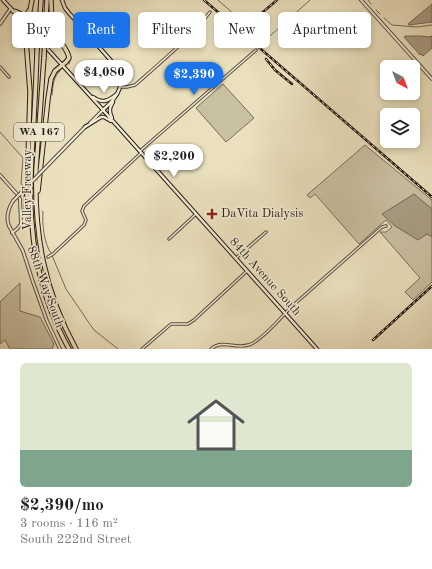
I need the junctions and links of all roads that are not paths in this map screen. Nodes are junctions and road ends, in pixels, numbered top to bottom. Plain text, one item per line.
1 (3, 0) edge
2 (32, 0) edge
3 (40, 0) edge
4 (46, 0) edge
5 (51, 0) edge
6 (62, 0) edge
7 (361, 0) edge
8 (30, 8) junction
9 (12, 10) junction
10 (29, 12) edge
11 (210, 12) dead end
12 (0, 24) edge
13 (27, 48) edge
14 (47, 48) edge
15 (256, 50) dead end
16 (62, 65) junction
17 (0, 67) edge
18 (9, 77) dead end
19 (432, 79) edge
20 (120, 87) junction
21 (118, 93) junction
22 (89, 94) junction
23 (115, 98) junction
24 (103, 110) junction
25 (114, 122) junction
26 (85, 127) junction
27 (141, 152) junction
28 (0, 175) edge
29 (36, 206) junction
30 (196, 214) junction
31 (386, 226) dead end
32 (32, 232) junction
33 (266, 232) dead end
34 (12, 233) junction
35 (169, 239) dead end
36 (48, 257) dead end
37 (236, 258) junction
38 (247, 271) junction
39 (285, 313) junction
40 (60, 349) edge
41 (69, 349) edge
42 (76, 349) edge
43 (142, 349) edge
44 (211, 349) edge
45 (317, 349) edge

1 - 9 main road, 84th Avenue South
2 - 8 highway
3 - 32 highway, Valley Freeway / WA 167, bridge
4 - 29 highway, Valley Freeway / WA 167, bridge
5 - 16 highway
6 - 20 main road
7 - 19 street
8 - 9 highway
8 - 10 highway
9 - 12 street
11 - 20 street
13 - 32 highway
14 - 16 main road, 84th Avenue South
15 - 27 street
16 - 22 main road, 84th Avenue South
16 - 29 highway
17 - 18 street
20 - 21 main road
21 - 22 main road
21 - 23 main road
22 - 24 main road, 84th Avenue South
23 - 24 main road
23 - 25 main road
24 - 25 main road, 84th Avenue South
24 - 26 street
25 - 26 main road
25 - 27 main road, 84th Avenue South
26 - 34 street, bridge
27 - 30 main road, 84th Avenue South
27 - 36 street
28 - 34 street
29 - 42 highway, Valley Freeway / WA 167
30 - 35 street
30 - 37 main road, 84th Avenue South
31 - 39 street
32 - 41 highway, Valley Freeway / WA 167
33 - 37 street
34 - 40 street, 88th Way South
37 - 38 main road, 84th Avenue South
38 - 39 main road, 84th Avenue South
38 - 43 street
39 - 44 street
39 - 45 main road, 84th Avenue South

